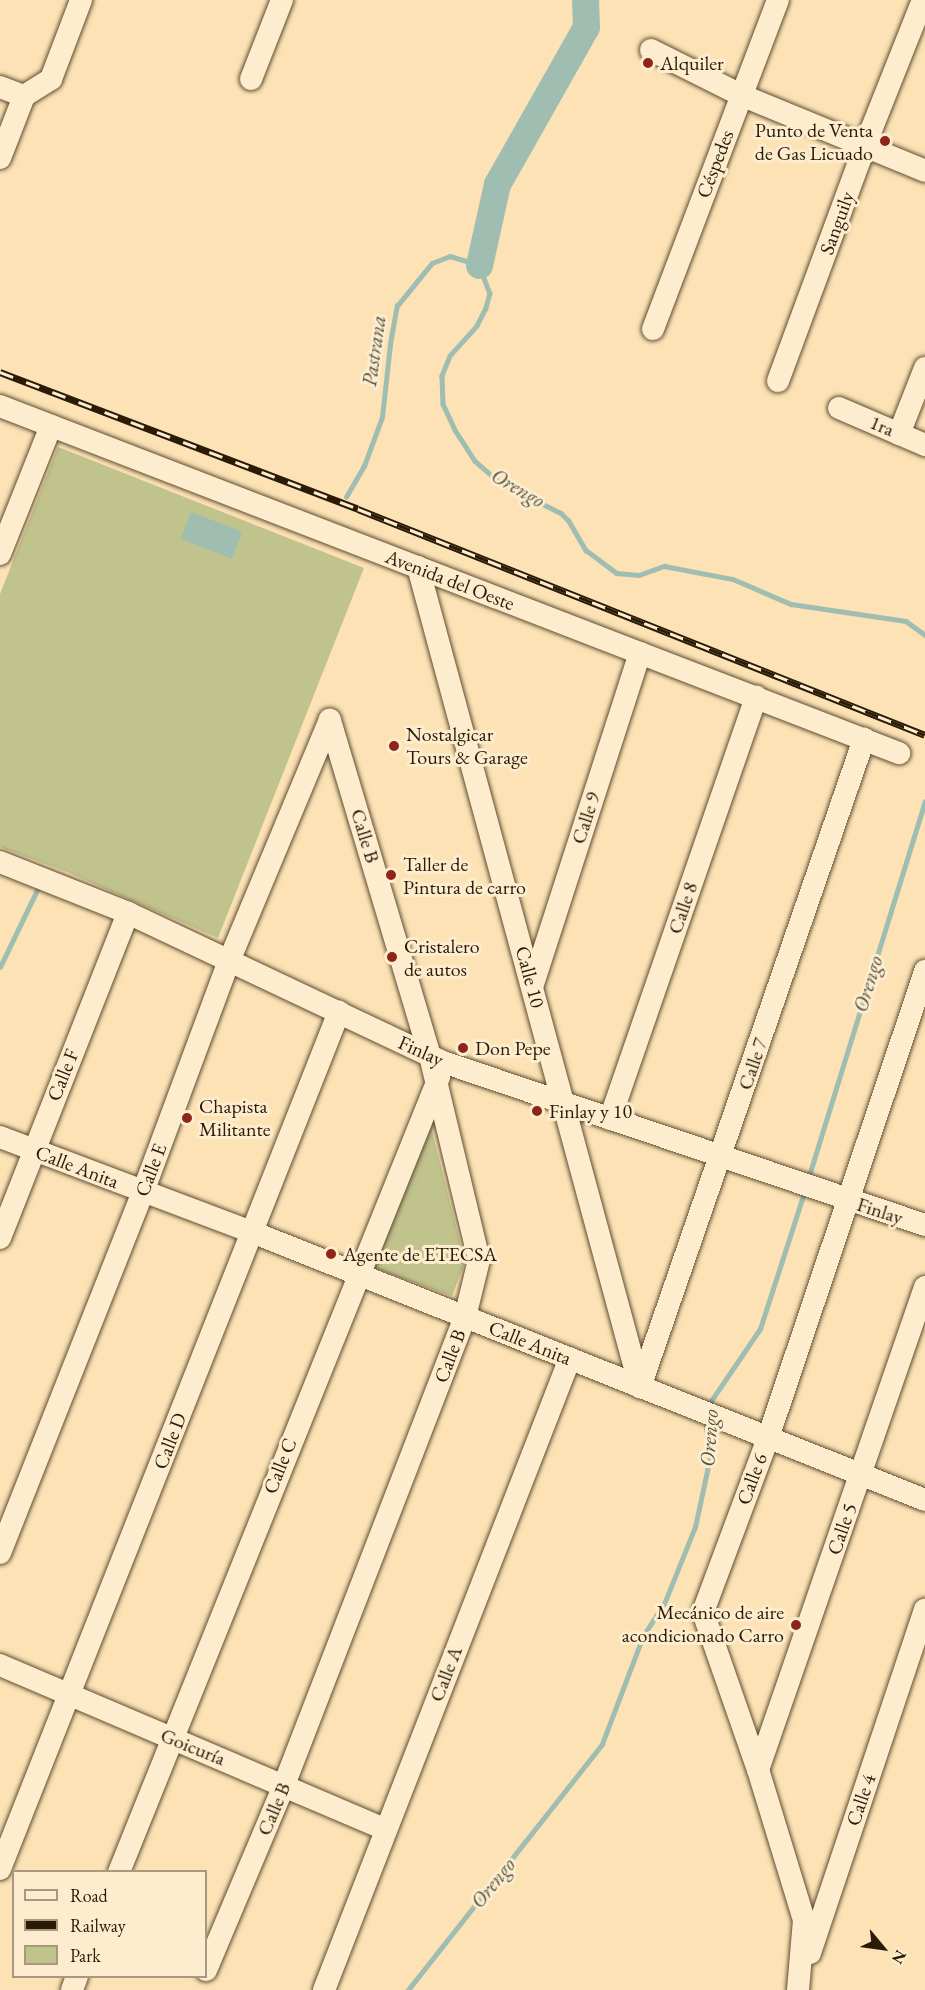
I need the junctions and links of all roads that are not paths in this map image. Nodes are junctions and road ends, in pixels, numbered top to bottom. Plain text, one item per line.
1 (81, 0) edge
2 (282, 0) edge
3 (778, 0) edge
4 (923, 0) edge
5 (651, 51) dead end
6 (251, 79) dead end
7 (0, 87) edge
8 (741, 95) junction
9 (24, 96) junction
10 (864, 148) junction
11 (0, 158) edge
12 (925, 171) edge
13 (653, 329) dead end
14 (925, 368) edge
15 (778, 381) dead end
16 (0, 406) edge
17 (838, 408) dead end
18 (51, 426) junction
19 (899, 434) junction
20 (925, 445) edge
21 (0, 554) edge
22 (418, 567) junction
23 (640, 653) junction
24 (756, 697) junction
25 (330, 720) joint
26 (864, 739) junction
27 (899, 753) dead end
28 (0, 862) edge
29 (128, 913) junction
30 (229, 961) junction
31 (925, 971) edge
32 (533, 984) junction
33 (339, 1012) junction
34 (438, 1066) junction
35 (562, 1102) junction
36 (610, 1119) junction
37 (0, 1137) edge
38 (33, 1150) junction
39 (721, 1157) junction
40 (143, 1192) junction
41 (847, 1200) junction
42 (925, 1226) edge
43 (252, 1232) junction
44 (0, 1238) edge
45 (357, 1275) junction
46 (925, 1287) edge
47 (465, 1317) junction
48 (570, 1358) junction
49 (640, 1387) junction
50 (768, 1438) junction
51 (861, 1475) junction
52 (925, 1500) edge
53 (0, 1553) edge
54 (925, 1610) edge
55 (0, 1665) edge
56 (69, 1697) junction
57 (172, 1738) junction
58 (758, 1770) junction
59 (284, 1785) junction
60 (386, 1829) junction
61 (0, 1869) edge
62 (120, 1870) edge
63 (207, 1968) edge
64 (324, 1990) edge
65 (798, 1990) edge

1 - 9 street
2 - 6 street
3 - 8 street, Céspedes
4 - 10 street, Sanguily
5 - 8 street
7 - 9 street
8 - 10 street
8 - 13 street, Céspedes
9 - 11 street
10 - 12 street
10 - 15 street, Sanguily
14 - 19 street
16 - 18 street, Avenida del Oeste
17 - 19 street, 1ra
18 - 21 street
18 - 22 street, Avenida del Oeste
19 - 20 street, 1ra
22 - 23 street, Avenida del Oeste
22 - 32 street, Calle 10
23 - 24 street, Avenida del Oeste
23 - 32 street, Calle 9
24 - 26 street, Avenida del Oeste
24 - 36 street, Calle 8
25 - 30 street, Calle E
25 - 34 street, Calle B
26 - 27 street, Avenida del Oeste
26 - 39 street, Calle 7
28 - 29 street, Finlay
29 - 30 street, Finlay
29 - 38 street, Calle F
30 - 33 street, Finlay
30 - 40 street, Calle E
31 - 41 street, Calle 6
32 - 35 street, Calle 10
33 - 34 street, Finlay
33 - 43 street, Calle D
34 - 35 street, Finlay
34 - 45 street, Calle C
34 - 47 street, Calle B
35 - 36 street, Finlay
35 - 49 street, Calle 10
36 - 39 street, Finlay
37 - 38 street, Calle Anita
38 - 40 street, Calle Anita
38 - 44 street, Calle F
39 - 41 street, Finlay
39 - 49 street, Calle 7
40 - 43 street, Calle Anita
40 - 53 street, Calle E
41 - 42 street, Finlay
41 - 50 street, Calle 6
43 - 45 street, Calle Anita
43 - 56 street, Calle D
45 - 47 street, Calle Anita
45 - 57 street, Calle C
46 - 51 street, Calle 5
47 - 48 street, Calle Anita
47 - 59 street, Calle B
48 - 49 street, Calle Anita
48 - 60 street, Calle A
49 - 50 street, Calle Anita
50 - 51 street, Calle Anita
50 - 58 street, Calle 6
51 - 52 street, Calle Anita
51 - 58 street, Calle 5
54 - 65 street, Calle 4
55 - 56 street, Goicuría
56 - 57 street, Goicuría
56 - 61 street, Calle D
57 - 59 street, Goicuría
57 - 62 street, Calle C
58 - 65 street, Calle 6
59 - 60 street, Goicuría
59 - 63 street, Calle B
60 - 64 street, Calle A

